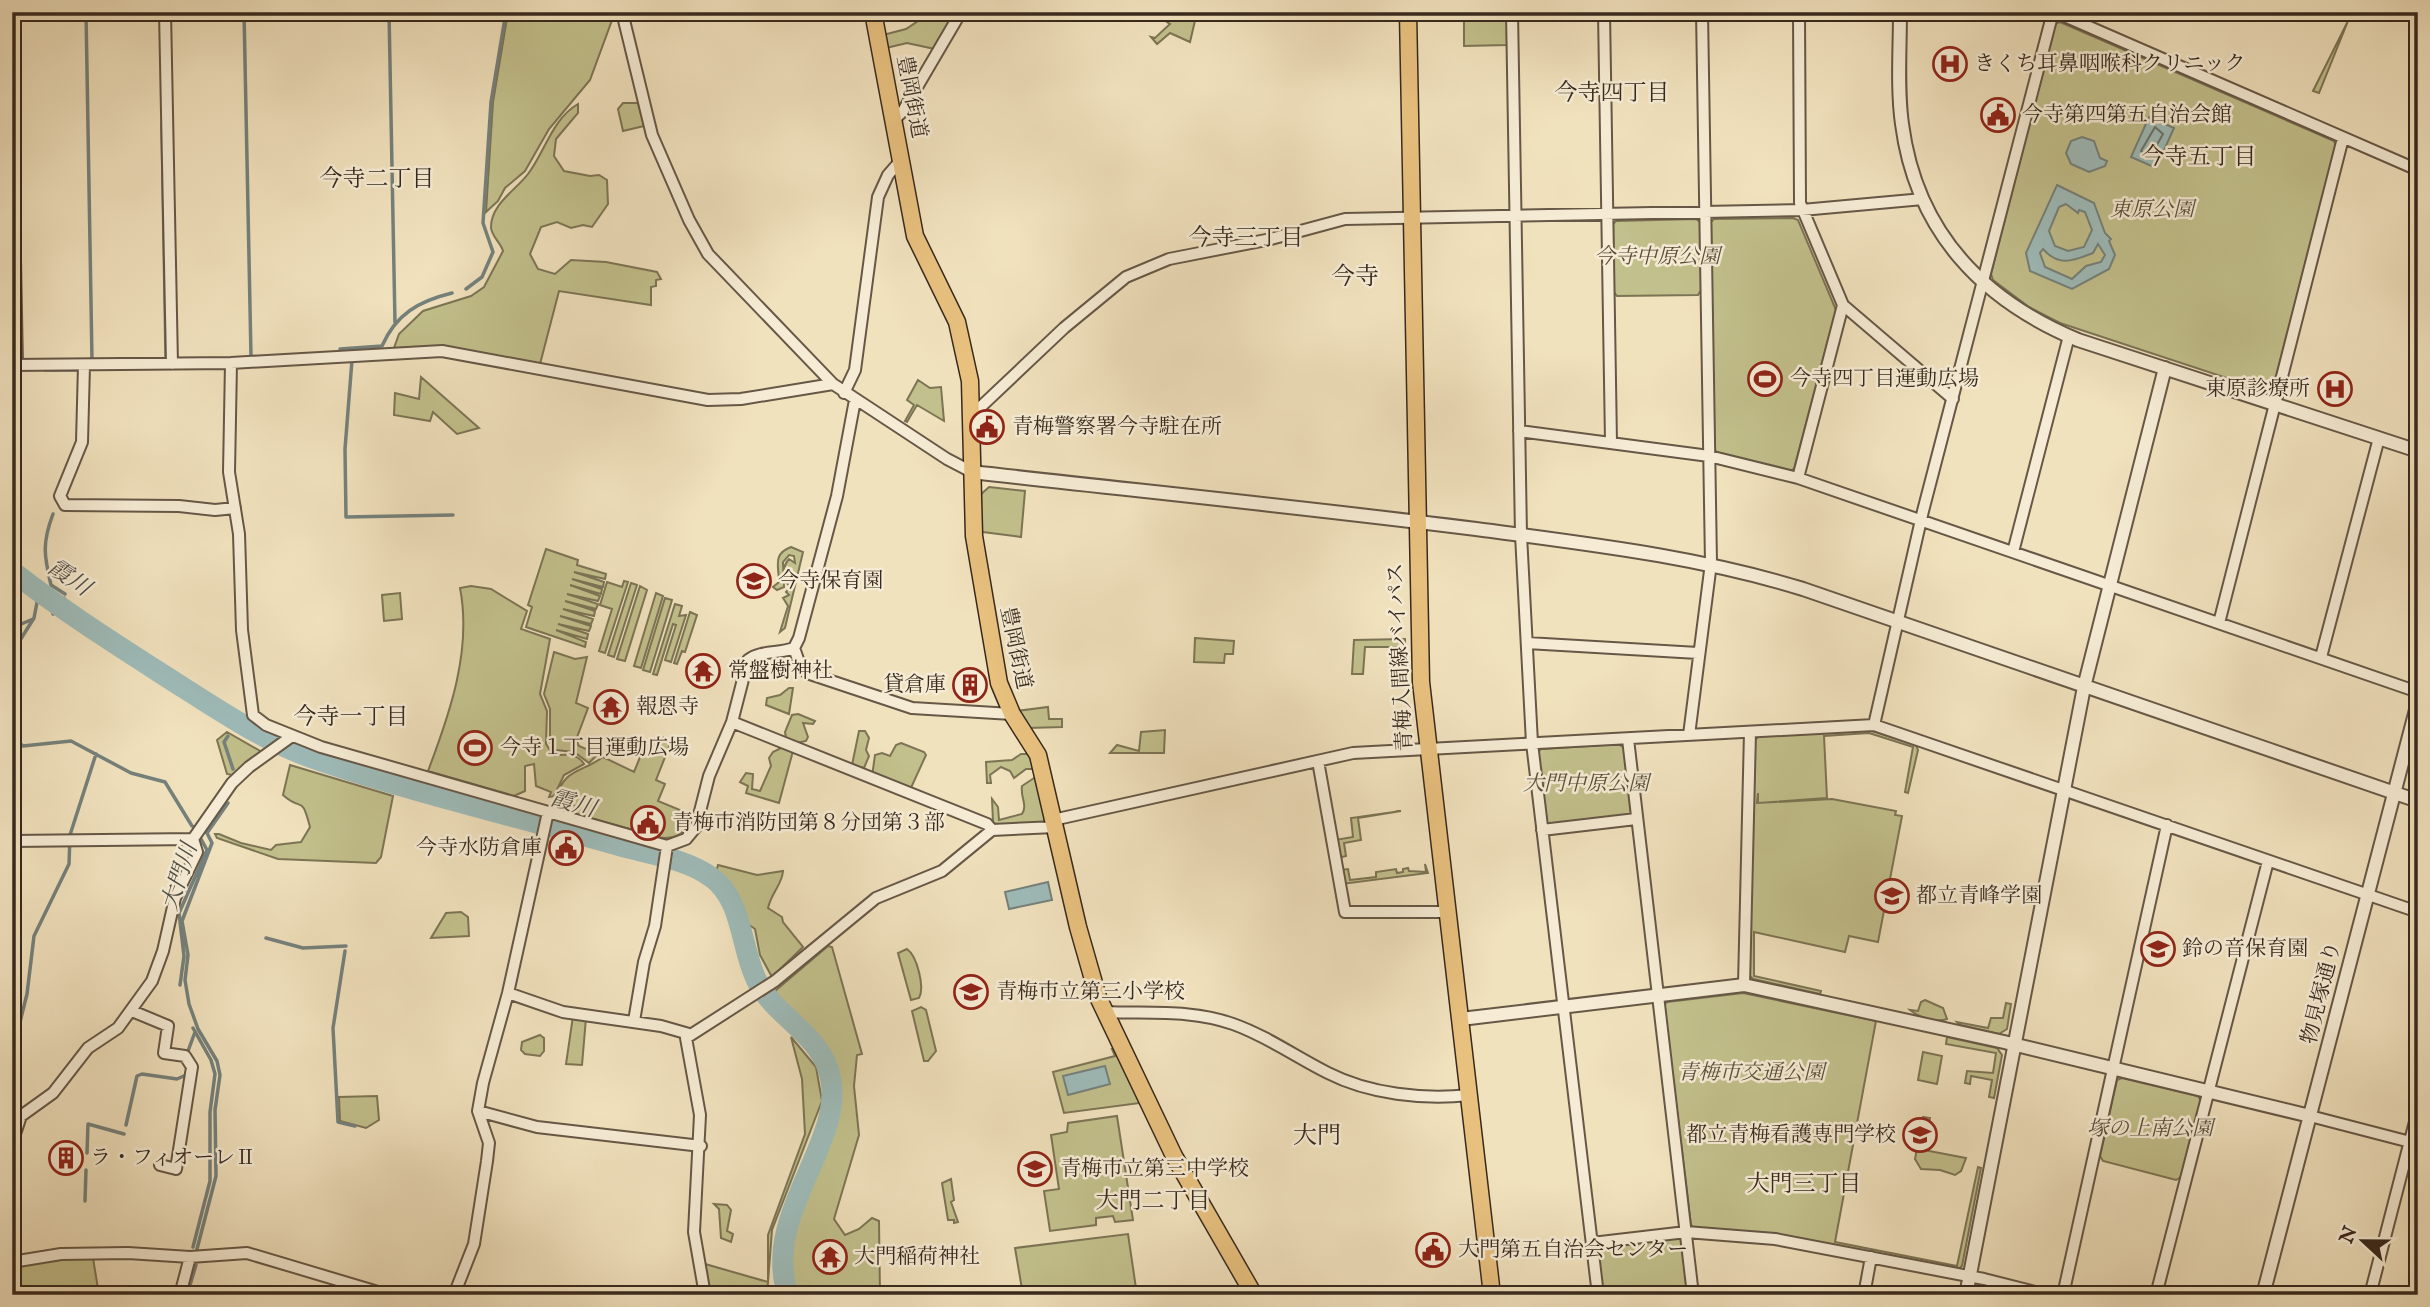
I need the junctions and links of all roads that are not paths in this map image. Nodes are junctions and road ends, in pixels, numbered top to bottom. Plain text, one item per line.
1 (165, 12) edge
2 (622, 12) edge
3 (873, 12) edge
4 (961, 12) edge
5 (1408, 12) edge
6 (1512, 12) edge
7 (1604, 12) edge
8 (1702, 12) edge
9 (1799, 12) edge
10 (1900, 12) edge
11 (2054, 12) edge
12 (12, 102) edge
13 (894, 120) junction
14 (2343, 138) junction
15 (901, 160) junction
16 (2418, 170) edge
17 (1923, 199) junction
18 (1802, 210) junction
19 (1705, 213) junction
20 (1607, 215) junction
21 (1516, 216) junction
22 (1411, 218) junction
23 (1983, 283) junction
24 (1843, 305) junction
25 (2069, 336) junction
26 (231, 363) junction
27 (172, 364) junction
28 (15, 365) edge
29 (84, 365) junction
30 (2165, 368) junction
31 (833, 384) junction
32 (844, 393) junction
33 (1953, 399) junction
34 (855, 400) junction
35 (2274, 404) junction
36 (971, 416) junction
37 (1519, 430) junction
38 (2379, 439) junction
39 (1611, 442) junction
40 (2418, 451) edge
41 (1709, 456) junction
42 (972, 472) junction
43 (1798, 478) junction
44 (235, 508) junction
45 (1921, 520) junction
46 (1415, 522) junction
47 (1521, 535) junction
48 (2013, 552) junction
49 (1710, 563) junction
50 (2109, 586) junction
51 (1896, 621) junction
52 (2219, 623) junction
53 (1527, 643) junction
54 (794, 648) junction
55 (1698, 653) junction
56 (2321, 657) junction
57 (2084, 687) junction
58 (2418, 692) edge
59 (2418, 702) edge
60 (1012, 714) junction
61 (732, 722) junction
62 (1874, 725) junction
63 (1750, 732) junction
64 (1689, 735) junction
65 (290, 738) junction
66 (1628, 739) junction
67 (1532, 743) junction
68 (1427, 749) junction
69 (1318, 761) junction
70 (2063, 790) junction
71 (2393, 793) junction
72 (2418, 802) edge
73 (548, 815) junction
74 (1636, 819) junction
75 (1054, 823) junction
76 (2167, 825) junction
77 (992, 830) junction
78 (1542, 830) junction
79 (196, 834) junction
80 (12, 841) edge
81 (667, 849) junction
82 (2269, 861) junction
83 (2367, 895) junction
84 (1447, 912) junction
85 (2418, 912) edge
86 (1744, 985) junction
87 (508, 993) junction
88 (1658, 995) junction
89 (1563, 1007) junction
90 (132, 1011) junction
91 (1105, 1012) junction
92 (1461, 1020) junction
93 (634, 1021) junction
94 (690, 1034) junction
95 (2014, 1044) junction
96 (2114, 1069) junction
97 (2209, 1091) junction
98 (1469, 1095) junction
99 (2418, 1110) edge
100 (478, 1111) junction
101 (2310, 1116) junction
102 (12, 1143) edge
103 (2414, 1143) edge
104 (701, 1146) junction
105 (160, 1165) dead end
106 (1686, 1232) junction
107 (1592, 1244) junction
108 (190, 1257) junction
109 (1871, 1257) junction
110 (12, 1262) edge
111 (1970, 1276) junction
112 (180, 1295) edge
113 (388, 1295) edge
114 (454, 1295) edge
115 (705, 1295) edge
116 (1254, 1295) edge
117 (1492, 1295) edge
118 (1598, 1295) edge
119 (1693, 1295) edge
120 (1864, 1295) edge
121 (1966, 1295) edge
122 (2047, 1295) edge
123 (2063, 1295) edge
124 (2156, 1295) edge
125 (2263, 1295) edge
126 (2370, 1295) edge

1 - 27 street
2 - 31 street
3 - 13 main road, 豊岡街道
4 - 13 street
5 - 22 main road, 青梅入間線バイパス
6 - 21 street
7 - 20 street
8 - 19 street
9 - 18 street
10 - 17 street
11 - 14 street
11 - 23 street
12 - 28 street
13 - 15 main road, 豊岡街道
14 - 16 street
14 - 35 street
15 - 32 street
15 - 36 main road, 豊岡街道
17 - 18 street
17 - 23 street
18 - 19 street
18 - 24 street
19 - 20 street
19 - 41 street
20 - 21 street
20 - 39 street
21 - 22 street
21 - 37 street
22 - 36 street
22 - 46 main road, 青梅入間線バイパス
23 - 25 street
23 - 33 street
24 - 33 street
24 - 43 street
25 - 30 street
25 - 48 street
26 - 27 street
26 - 31 street
26 - 44 street
27 - 29 street
28 - 29 street
29 - 44 street
30 - 35 street
30 - 50 street
31 - 32 street
32 - 34 street
33 - 45 street
34 - 42 street
34 - 54 street
35 - 38 street
35 - 52 street
36 - 42 main road, 豊岡街道
37 - 39 street
37 - 47 street
38 - 40 street
38 - 56 street
39 - 41 street
41 - 43 street
41 - 49 street
42 - 46 street
42 - 60 main road, 豊岡街道
43 - 45 street
44 - 65 street
45 - 48 street
45 - 51 street
46 - 47 street
46 - 68 main road, 青梅入間線バイパス
47 - 49 street
47 - 53 street
48 - 50 street
49 - 51 street
49 - 55 street
50 - 52 street
50 - 57 street
51 - 57 street
51 - 62 street
52 - 56 street
53 - 55 street
53 - 67 street
54 - 60 street
54 - 61 street
55 - 64 street
56 - 58 street
57 - 70 street
57 - 71 street
59 - 71 street, 物見塚通り
60 - 75 main road, 豊岡街道
61 - 77 street
61 - 81 street
62 - 63 street
62 - 70 street
63 - 64 street
63 - 86 street
64 - 66 street
65 - 73 street
65 - 79 street
66 - 67 street
66 - 74 street
67 - 68 street
67 - 78 street
68 - 69 street
68 - 84 main road, 青梅入間線バイパス
69 - 75 street
69 - 84 street
70 - 76 street
70 - 95 street
71 - 72 street
71 - 83 street, 物見塚通り
73 - 81 street
73 - 87 street
74 - 78 street
74 - 88 street
75 - 77 street
75 - 91 main road, 豊岡街道
76 - 82 street
76 - 96 street
77 - 94 street
78 - 89 street
79 - 80 street
79 - 90 street
81 - 93 street
82 - 83 street
82 - 97 street
83 - 85 street
83 - 101 street, 物見塚通り
84 - 92 main road, 青梅入間線バイパス
86 - 88 street
86 - 95 street
87 - 93 street
87 - 100 street
88 - 89 street
88 - 106 street
89 - 92 street
89 - 107 street
90 - 102 street
90 - 105 street
91 - 98 street
91 - 116 main road, 豊岡街道
92 - 98 main road, 青梅入間線バイパス
93 - 94 street
94 - 104 street
95 - 96 street
95 - 111 street
96 - 97 street
96 - 123 street
97 - 101 street
97 - 124 street
98 - 117 main road, 青梅入間線バイパス
99 - 103 street
100 - 104 street
100 - 114 street
101 - 103 street
101 - 125 street, 物見塚通り
103 - 126 street
104 - 115 street
106 - 107 street
106 - 109 street
106 - 119 street
107 - 118 street
108 - 110 street
108 - 112 street
108 - 113 street
109 - 111 street
109 - 120 street
111 - 121 street
111 - 122 street

